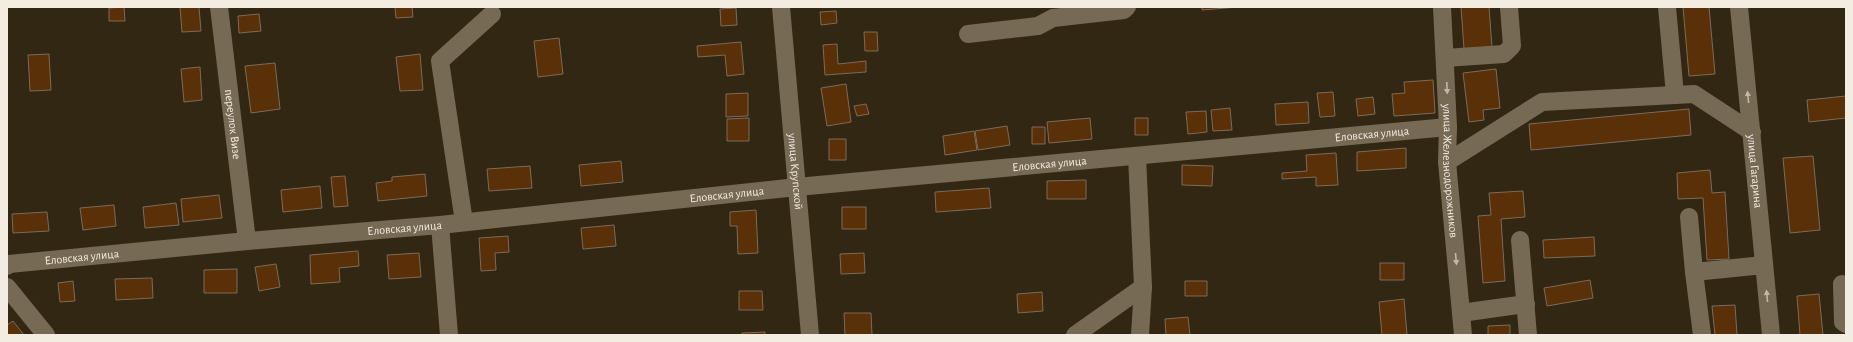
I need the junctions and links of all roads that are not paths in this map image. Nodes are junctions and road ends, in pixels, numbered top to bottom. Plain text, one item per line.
1 (219, 7) edge
2 (782, 7) edge
3 (1127, 7) edge
4 (1442, 7) edge
5 (1509, 7) edge
6 (1667, 7) edge
7 (1738, 7) edge
8 (492, 14) dead end
9 (968, 34) dead end
10 (1446, 58) junction
11 (1674, 95) junction
12 (1448, 127) junction
13 (1752, 132) junction
14 (1137, 156) junction
15 (1447, 162) junction
16 (797, 187) junction
17 (1689, 217) dead end
18 (464, 222) junction
19 (440, 225) junction
20 (1520, 240) dead end
21 (247, 241) junction
22 (1764, 265) junction
23 (7, 266) edge
24 (1694, 272) junction
25 (1842, 284) dead end
26 (7, 287) edge
27 (1143, 287) junction
28 (1526, 304) junction
29 (1461, 313) junction
30 (1846, 324) edge
31 (46, 335) edge
32 (450, 335) edge
33 (810, 335) edge
34 (1075, 335) edge
35 (1140, 335) edge
36 (1463, 335) edge
37 (1528, 335) edge
38 (1702, 335) edge
39 (1771, 335) edge

1 - 21 street, переулок Визе
2 - 16 street, улица Крупской
3 - 9 street
4 - 10 street, улица Железнодорожников
5 - 10 street
6 - 11 street
13 -> 7 street, улица Гагарина
8 - 18 street
10 -> 12 street, улица Железнодорожников
11 - 13 street
11 - 15 street
12 - 14 street, Еловская улица
12 - 15 street, улица Железнодорожников
13 - 22 street, улица Гагарина
14 - 16 street, Еловская улица
14 - 27 street
15 -> 29 street, улица Железнодорожников
16 - 18 street, Еловская улица
16 - 33 street, улица Крупской
17 - 24 street
18 - 19 street, Еловская улица
19 - 21 street, Еловская улица
19 - 32 street
20 - 28 street
21 - 23 street, Еловская улица
22 - 24 street
39 -> 22 street, улица Гагарина
24 - 38 street
25 - 30 street
26 - 31 street
27 - 34 street
27 - 35 street
28 - 29 street
28 - 37 street
29 - 36 street, улица Железнодорожников

